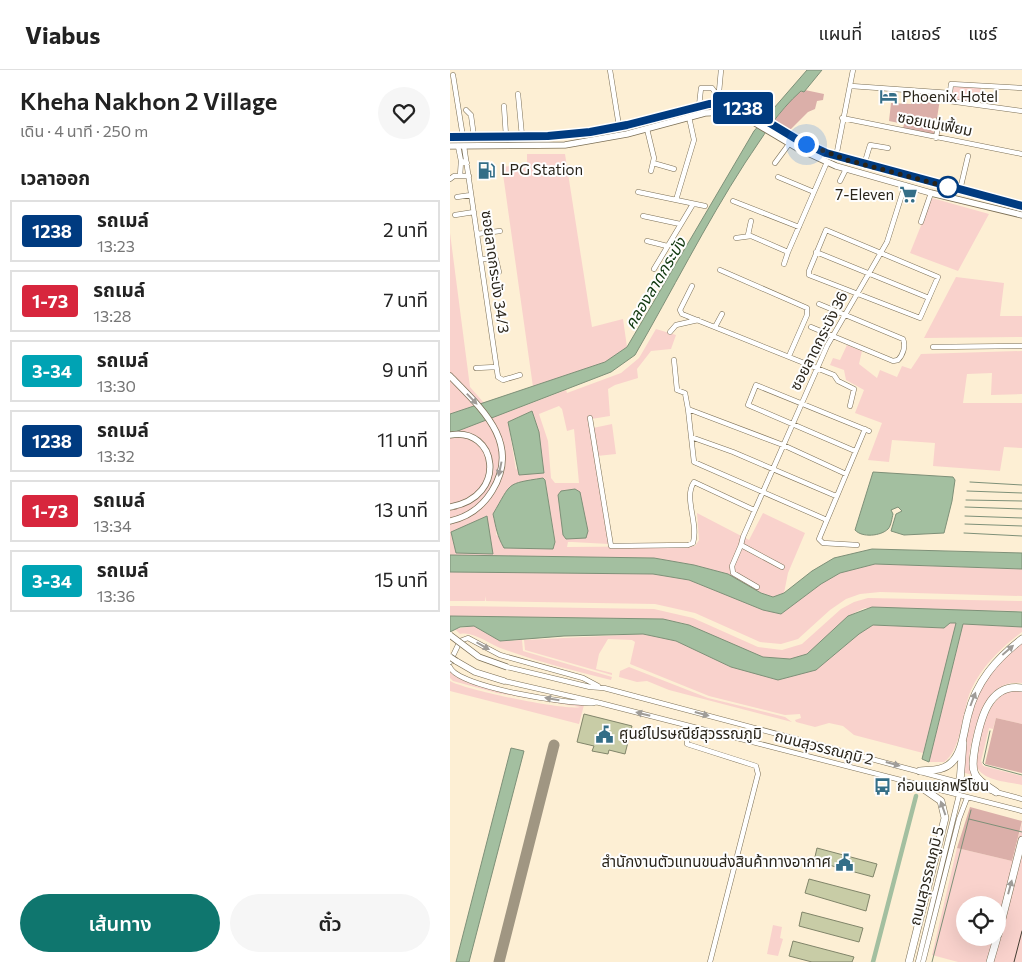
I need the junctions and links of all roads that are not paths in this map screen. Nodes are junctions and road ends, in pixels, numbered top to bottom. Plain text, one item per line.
1 (610, 70) edge
2 (721, 70) edge
3 (853, 70) edge
4 (453, 75) dead end
5 (850, 86) junction
6 (1022, 88) edge
7 (950, 93) junction
8 (518, 94) dead end
9 (717, 95) junction
10 (718, 103) junction
11 (504, 106) dead end
12 (699, 106) junction
13 (466, 110) dead end
14 (1022, 111) edge
15 (689, 117) junction
16 (842, 118) junction
17 (939, 119) dead end
18 (619, 126) junction
19 (647, 129) junction
20 (506, 136) junction
21 (522, 136) junction
22 (548, 136) junction
23 (450, 137) edge
24 (463, 137) junction
25 (474, 137) junction
26 (936, 138) junction
27 (787, 142) junction
28 (450, 146) edge
29 (461, 146) junction
30 (548, 146) junction
31 (888, 148) dead end
32 (1022, 154) edge
33 (836, 156) junction
34 (968, 156) dead end
35 (464, 162) junction
36 (826, 162) junction
37 (653, 163) junction
38 (775, 163) dead end
39 (864, 165) junction
40 (674, 169) dead end
41 (846, 169) junction
42 (652, 171) dead end
43 (460, 176) junction
44 (468, 176) junction
45 (908, 176) junction
46 (778, 177) dead end
47 (450, 179) edge
48 (840, 181) dead end
49 (905, 185) junction
50 (960, 190) junction
51 (638, 192) dead end
52 (814, 192) junction
53 (931, 193) junction
54 (471, 195) junction
55 (457, 197) dead end
56 (676, 200) junction
57 (733, 201) dead end
58 (693, 204) junction
59 (705, 206) dead end
60 (1022, 206) edge
61 (474, 212) junction
62 (456, 215) dead end
63 (1022, 215) edge
64 (643, 216) dead end
65 (751, 221) dead end
66 (921, 222) dead end
67 (680, 224) junction
68 (799, 227) junction
69 (500, 231) dead end
70 (477, 234) junction
71 (748, 235) junction
72 (736, 238) dead end
73 (647, 241) dead end
74 (667, 246) junction
75 (788, 252) junction
76 (816, 252) junction
77 (881, 252) junction
78 (481, 259) junction
79 (784, 264) dead end
80 (654, 269) dead end
81 (720, 270) dead end
82 (499, 272) dead end
83 (869, 273) junction
84 (692, 286) dead end
85 (857, 294) junction
86 (929, 298) junction
87 (820, 304) dead end
88 (722, 314) dead end
89 (845, 315) junction
90 (698, 320) junction
91 (715, 327) junction
92 (811, 327) dead end
93 (670, 332) dead end
94 (833, 336) junction
95 (1022, 346) edge
96 (933, 347) dead end
97 (789, 356) junction
98 (674, 360) dead end
99 (496, 367) junction
100 (476, 368) dead end
101 (817, 368) junction
102 (520, 375) dead end
103 (450, 376) edge
104 (802, 402) junction
105 (850, 406) dead end
106 (688, 409) junction
107 (590, 418) dead end
108 (792, 424) junction
109 (450, 435) edge
110 (691, 437) junction
111 (783, 446) junction
112 (855, 451) junction
113 (774, 468) junction
114 (846, 474) junction
115 (764, 491) junction
116 (836, 496) junction
117 (450, 507) edge
118 (754, 510) junction
119 (827, 520) junction
120 (450, 521) edge
121 (857, 544) dead end
122 (741, 545) junction
123 (782, 567) dead end
124 (756, 587) dead end
125 (450, 636) edge
126 (1022, 639) edge
127 (451, 660) edge
128 (450, 667) edge
129 (507, 667) joint
130 (504, 681) joint
131 (604, 688) junction
132 (1022, 688) edge
133 (600, 703) junction
134 (688, 726) junction
135 (964, 730) junction
136 (920, 771) junction
137 (960, 782) junction
138 (918, 785) junction
139 (996, 792) junction
140 (959, 795) junction
141 (967, 798) junction
142 (1022, 798) edge
143 (1022, 812) edge
144 (1022, 840) edge
145 (1006, 901) edge
146 (994, 946) edge
147 (710, 962) edge
148 (909, 962) edge
149 (918, 962) edge
150 (923, 962) edge
151 (990, 962) edge

1 - 18 street
2 - 9 street
3 - 5 street
4 - 24 street
5 - 7 street
5 - 16 street
6 - 7 street
7 - 14 street
8 - 21 street
9 - 10 street
9 - 12 street
10 - 12 main road
10 - 33 main road
11 - 20 street
12 - 18 main road
13 - 25 street
15 - 19 main road
15 - 27 main road
15 - 56 street
16 - 26 street, ซอยแม่เฟี้ยม
16 - 33 street
17 - 26 street
18 - 22 main road
19 - 30 main road
19 - 37 street
20 - 21 main road
20 - 25 main road
21 - 22 main road
22 - 30 main road
23 - 24 main road
24 - 25 main road
26 - 32 street, ซอยแม่เฟี้ยม
27 - 36 main road
27 - 38 street
28 - 29 main road
29 - 30 main road
29 - 35 street, ซอยลาดกระบัง 34/3
31 - 39 street
33 - 39 main road
34 - 50 street
35 - 43 street
35 - 44 street, ซอยลาดกระบัง 34/3
36 - 41 main road
36 - 52 street
37 - 40 street
37 - 42 street
39 - 45 main road
41 - 48 street
41 - 49 main road
43 - 44 street
43 - 47 street
44 - 54 street, ซอยลาดกระบัง 34/3
45 - 49 main road
45 - 50 main road
46 - 52 street
49 - 53 main road
49 - 77 street, ซอยลาดกระบัง 36
50 - 60 main road
51 - 56 street
52 - 68 street
53 - 63 main road
53 - 66 street
54 - 55 street
54 - 61 street, ซอยลาดกระบัง 34/3
56 - 58 street
57 - 68 street
58 - 59 street
58 - 67 street
61 - 62 street
61 - 70 street, ซอยลาดกระบัง 34/3
64 - 67 street
65 - 71 street
67 - 74 street
68 - 75 street
69 - 70 street
70 - 78 street, ซอยลาดกระบัง 34/3
71 - 72 street
71 - 75 street
73 - 74 street
74 - 80 street
75 - 79 street
76 - 77 street
76 - 83 street
76 - 85 street
77 - 83 street, ซอยลาดกระบัง 36
77 - 86 street
78 - 82 street
78 - 99 street, ซอยลาดกระบัง 34/3
81 - 97 street
83 - 85 street, ซอยลาดกระบัง 36
83 - 86 street
84 - 90 street
85 - 86 street
85 - 89 street, ซอยลาดกระบัง 36
87 - 89 street
88 - 91 street
89 - 94 street, ซอยลาดกระบัง 36
89 - 94 street
90 - 91 street
90 - 93 street
91 - 97 street
92 - 94 street
94 - 101 street, ซอยลาดกระบัง 36
95 - 96 street
97 - 101 street
98 - 106 street
99 - 100 street
99 - 102 street
101 - 104 street, ซอยลาดกระบัง 36
101 - 105 street
103 -> 120 main road
104 - 108 street, ซอยลาดกระบัง 36
104 - 108 street
104 - 112 street
106 - 110 street
106 - 111 street
107 - 118 street
108 - 111 street, ซอยลาดกระบัง 36
108 - 112 street
109 - 117 main road
110 - 113 street
110 - 115 street
111 - 113 street, ซอยลาดกระบัง 36
111 - 114 street
112 - 114 street
113 - 115 street, ซอยลาดกระบัง 36
113 - 116 street
114 - 116 street
115 - 118 street, ซอยลาดกระบัง 36
115 - 119 street
116 - 119 street
118 - 122 street, ซอยลาดกระบัง 36
119 - 121 street
122 - 123 street
122 - 124 street, ซอยลาดกระบัง 36
125 - 129 main road, bridge
135 -> 126 highway
127 - 130 main road
127 -> 131 street
133 -> 128 street
129 - 131 street, ถนนสุวรรณภูมิ 2
130 - 133 street, ถนนสุวรรณภูมิ 2
131 -> 136 street, ถนนสุวรรณภูมิ 2
132 - 139 highway
134 -> 133 street, ถนนสุวรรณภูมิ 2
134 - 138 street, ถนนสุวรรณภูมิ 2
134 - 147 street
135 - 136 highway
135 - 137 highway
136 - 137 street, ถนนสุวรรณภูมิ 2
137 - 139 street, ถนนสุวรรณภูมิ 2
138 - 140 street, ถนนสุวรรณภูมิ 2
148 -> 138 highway
139 - 142 street, ถนนสุวรรณภูมิ 2
140 - 141 street, ถนนสุวรรณภูมิ 2
140 - 149 street, ถนนสุวรรณภูมิ 5
141 - 143 street, ถนนสุวรรณภูมิ 2
141 - 150 street, ถนนสุวรรณภูมิ 5
145 -> 144 highway
146 - 151 highway

